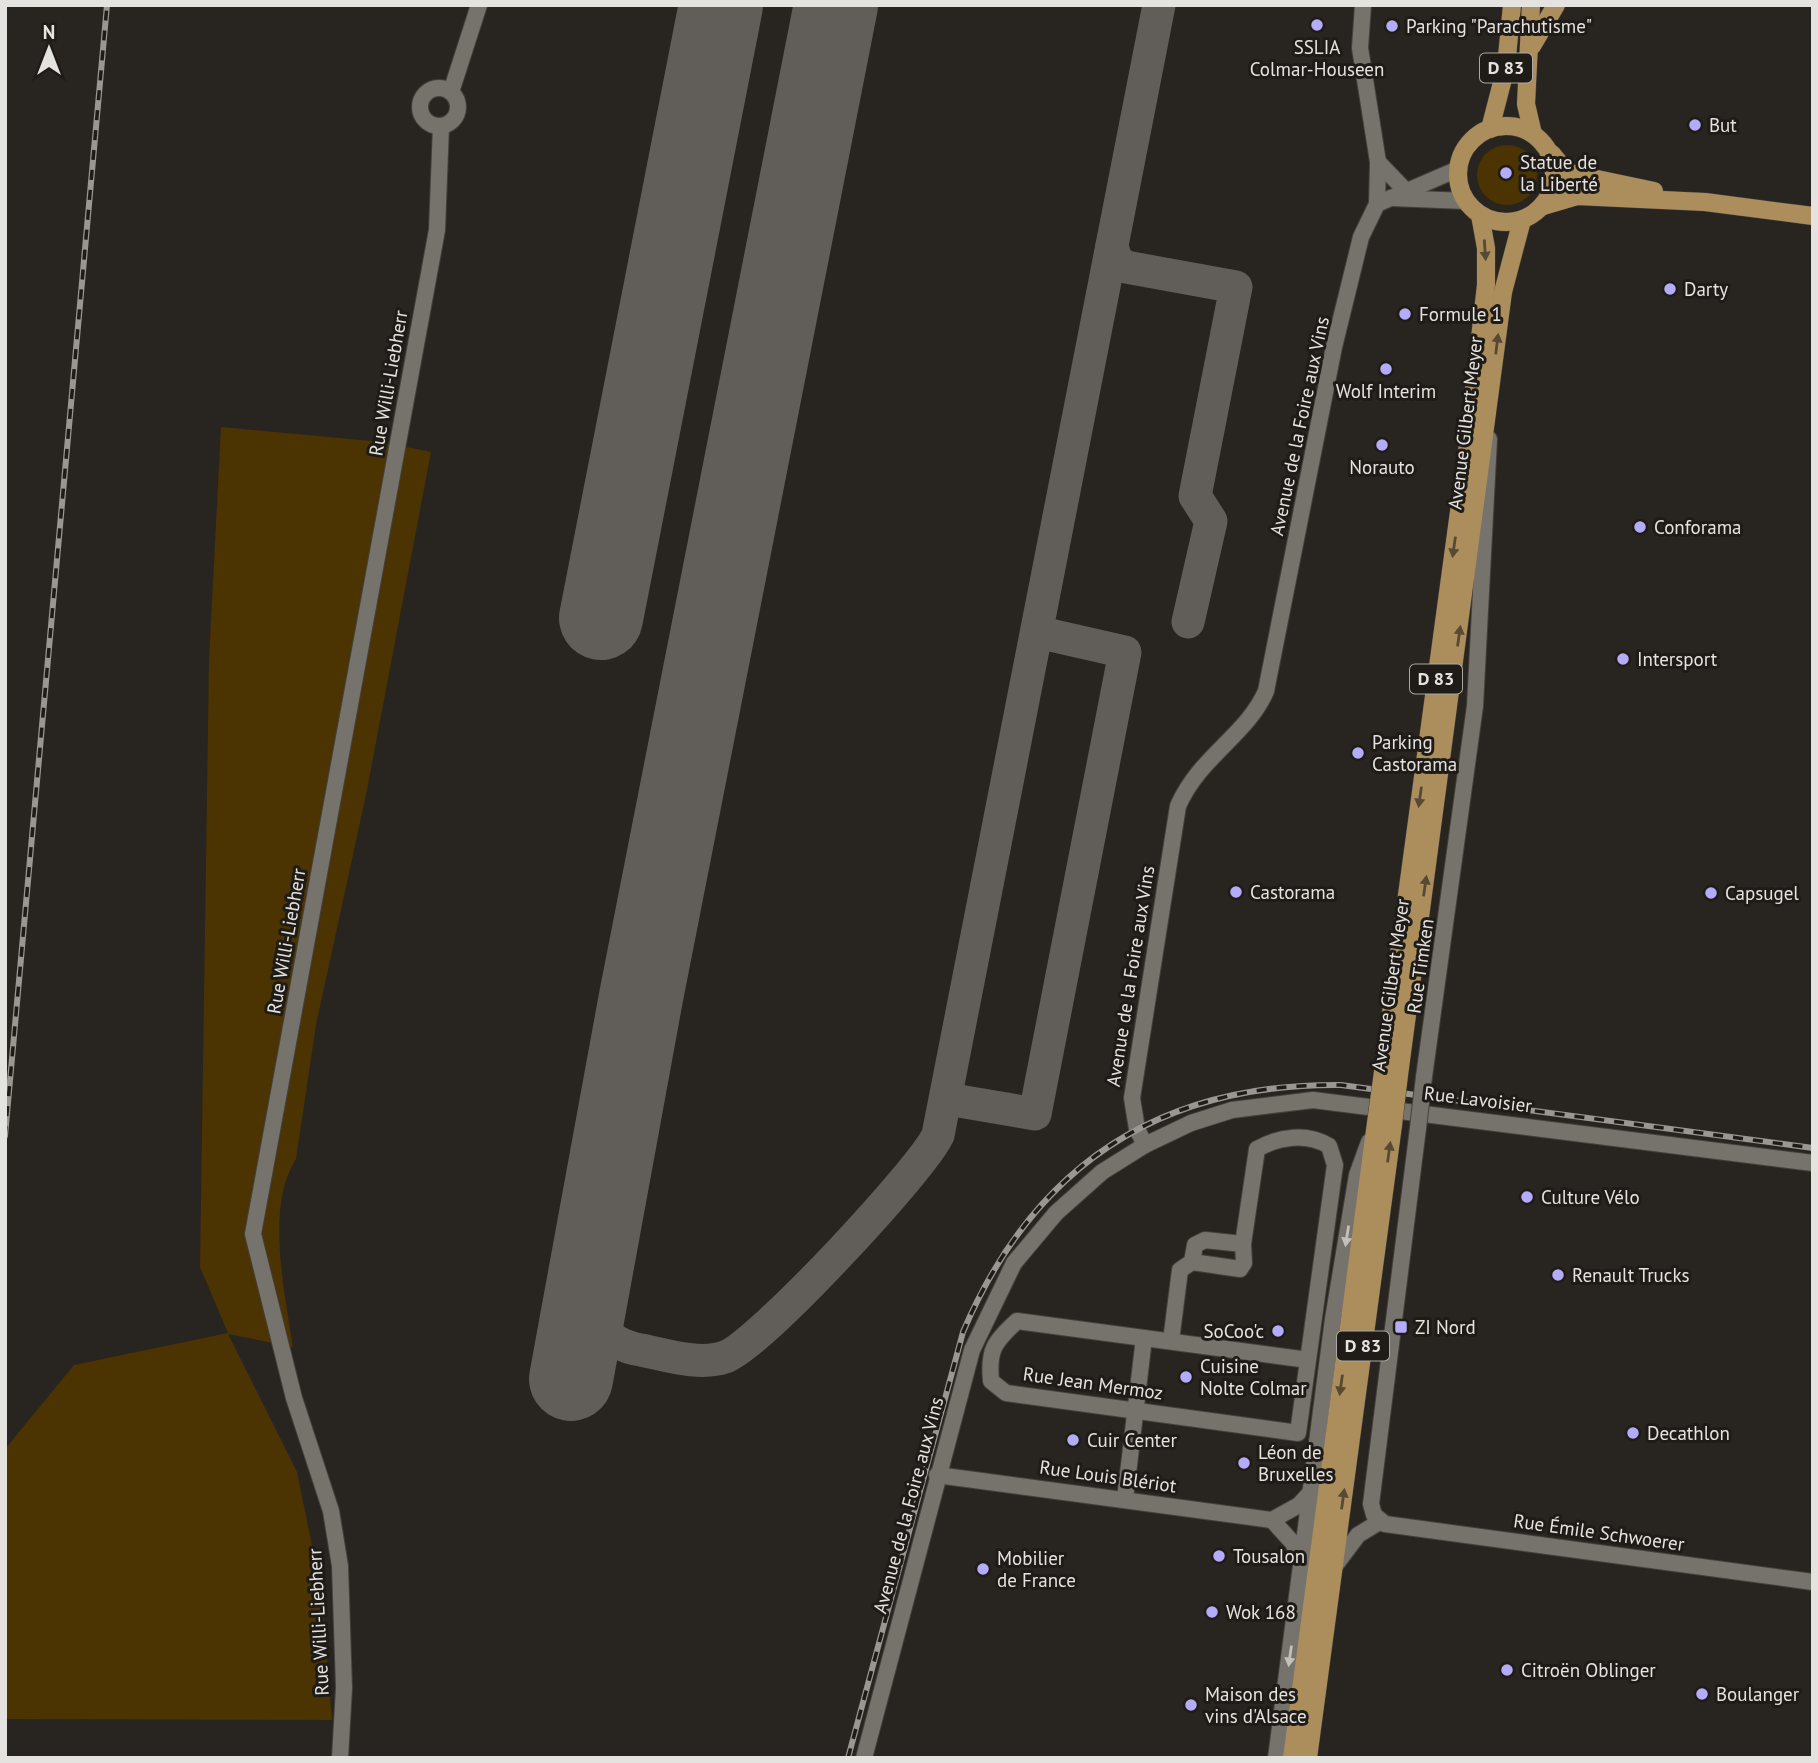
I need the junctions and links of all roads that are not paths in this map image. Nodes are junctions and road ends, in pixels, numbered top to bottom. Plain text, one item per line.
1 (479, 5) edge
2 (1363, 5) edge
3 (1512, 5) edge
4 (1531, 5) edge
5 (1556, 5) edge
6 (1528, 55) junction
7 (451, 92) junction
8 (441, 126) junction
9 (1490, 129) junction
10 (1540, 141) junction
11 (1378, 162) junction
12 (1458, 169) junction
13 (1405, 190) junction
14 (1383, 201) junction
15 (1465, 201) junction
16 (1705, 202) junction
17 (1543, 206) junction
18 (1480, 215) junction
19 (1813, 216) edge
20 (1522, 220) junction
21 (1489, 412) junction
22 (1391, 1073) junction
23 (1384, 1124) junction
24 (1144, 1145) junction
25 (1813, 1163) edge
26 (1243, 1244) junction
27 (1192, 1262) junction
28 (1333, 1319) junction
29 (1144, 1339) junction
30 (1171, 1341) junction
31 (1308, 1360) junction
32 (1324, 1391) junction
33 (1135, 1410) junction
34 (937, 1475) junction
35 (1311, 1492) junction
36 (1125, 1499) junction
37 (1272, 1520) junction
38 (1381, 1521) junction
39 (1302, 1562) junction
40 (1334, 1567) junction
41 (1813, 1582) edge
42 (340, 1758) edge
43 (864, 1758) edge
44 (1276, 1758) edge
45 (1292, 1758) edge
46 (1308, 1758) edge

1 - 7 street, Rue Willi-Liebherr
2 - 11 street, Avenue de la Foire aux Vins
3 - 9 main road, D 83
4 - 6 main road, D 83
5 - 6 main road
6 - 10 main road, D 83
7 - 8 street, Rue Willi-Liebherr
7 - 8 street
8 - 42 street, Rue Willi-Liebherr
9 - 10 main road
9 - 12 main road
10 - 16 main road
10 - 17 main road
11 - 13 street
11 - 14 street, Avenue de la Foire aux Vins
12 - 13 street
12 - 15 main road
13 - 14 street
14 - 15 street
14 - 24 street, Avenue de la Foire aux Vins
15 - 18 main road
16 - 17 main road
16 - 19 main road
17 - 20 main road
18 - 20 main road
18 -> 22 main road, Avenue Gilbert Meyer / D 83
21 -> 20 main road, Avenue Gilbert Meyer / D 83
22 -> 21 main road, Avenue Gilbert Meyer / D 83
21 - 38 street, Rue Timken, bridge
22 - 23 main road, Avenue Gilbert Meyer / D 83, bridge
23 -> 28 street, Avenue Gilbert Meyer
40 -> 23 main road, Avenue Gilbert Meyer / D 83
23 -> 45 main road, Avenue Gilbert Meyer / D 83
24 - 25 street, Rue Lavoisier
24 - 34 street, Avenue de la Foire aux Vins
26 - 27 street
26 - 27 street
26 - 31 street
27 - 30 street
28 - 31 street
28 - 32 street, Avenue Gilbert Meyer
29 - 30 street
29 - 33 street
29 - 33 street, Rue Jean Mermoz
30 - 31 street
31 - 32 street
31 - 33 street, Rue Jean Mermoz
32 - 35 street, Avenue Gilbert Meyer
33 - 36 street
34 - 36 street, Rue Louis Blériot
34 - 43 street, Avenue de la Foire aux Vins
35 - 37 street
35 - 39 street, Avenue Gilbert Meyer
36 - 37 street, Rue Louis Blériot
37 - 39 street
38 - 40 street
38 - 41 street, Rue Émile Schwoerer
39 -> 44 street, Avenue Gilbert Meyer
40 - 46 main road, Avenue Gilbert Meyer / D 83

